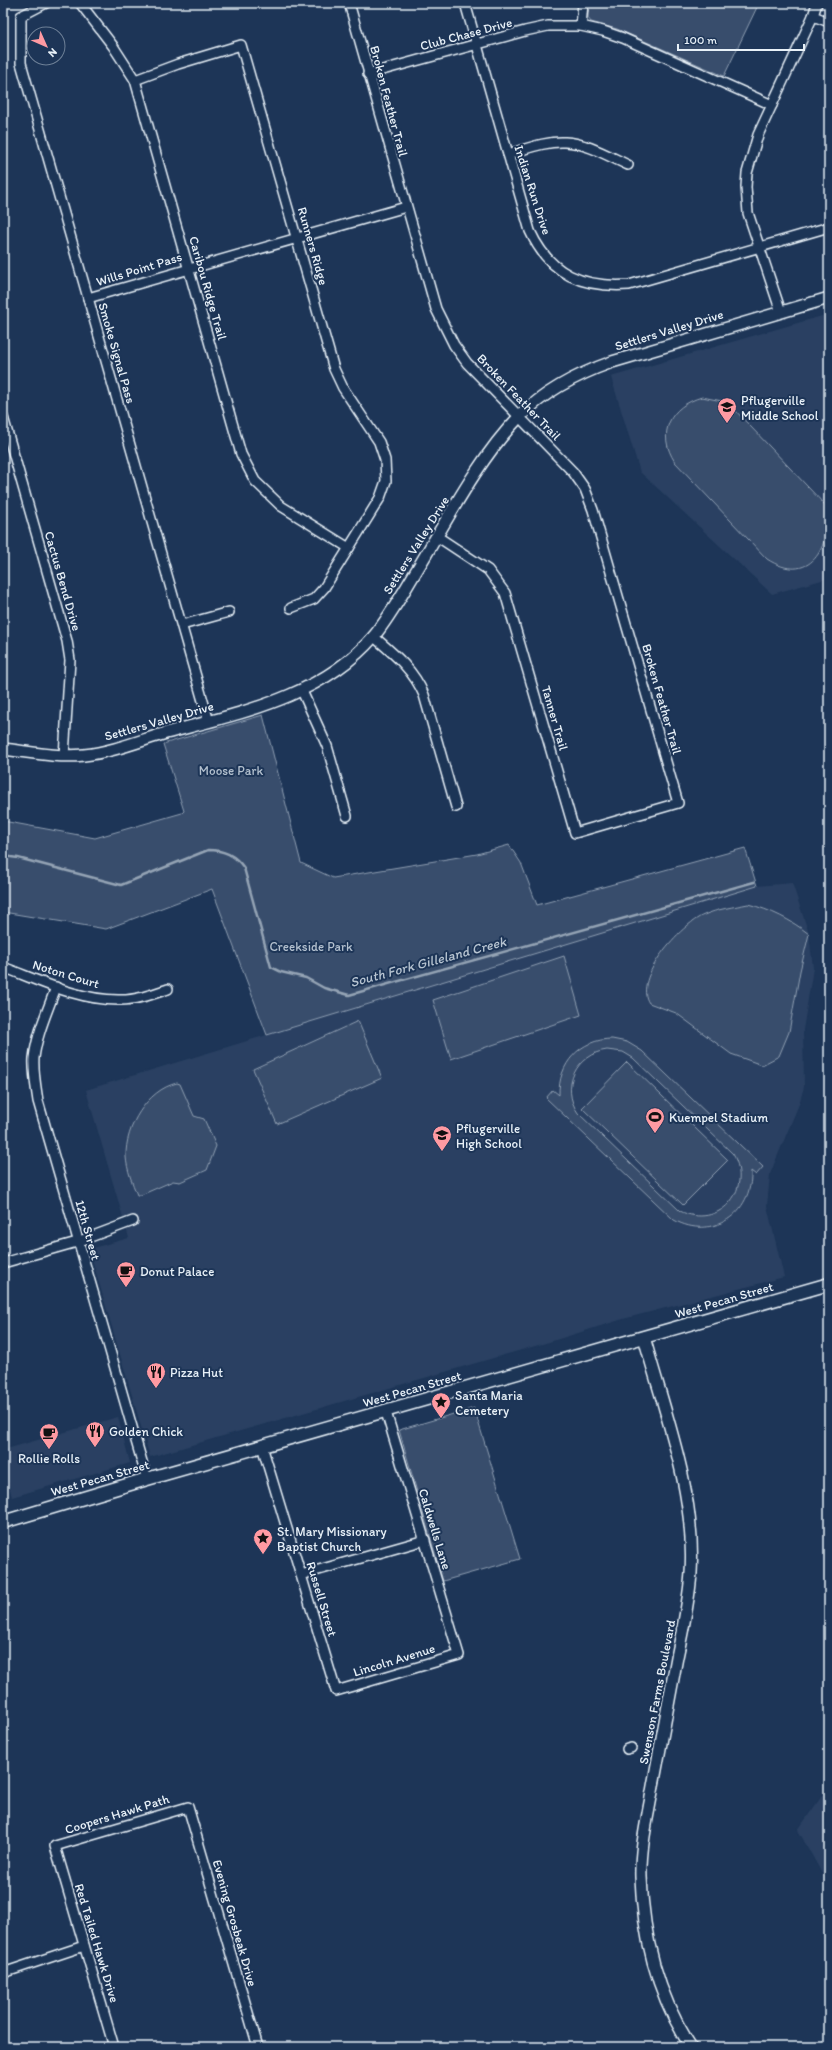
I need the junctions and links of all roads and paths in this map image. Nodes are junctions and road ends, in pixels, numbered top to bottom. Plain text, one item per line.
1 (46, 3) edge
2 (80, 3) edge
3 (349, 3) edge
4 (465, 3) edge
5 (583, 3) edge
6 (817, 3) edge
7 (813, 16) junction
8 (829, 22) edge
9 (581, 26) junction
10 (477, 45) junction
11 (368, 74) junction
12 (134, 80) junction
13 (772, 105) junction
14 (508, 154) junction
15 (628, 165) dead end
16 (406, 208) junction
17 (829, 227) edge
18 (297, 237) junction
19 (759, 247) junction
20 (189, 268) junction
21 (88, 298) junction
22 (829, 298) edge
23 (781, 312) junction
24 (520, 416) junction
25 (3, 417) edge
26 (438, 537) junction
27 (349, 548) junction
28 (290, 608) dead end
29 (229, 612) dead end
30 (182, 625) junction
31 (373, 636) junction
32 (302, 691) junction
33 (209, 722) junction
34 (3, 749) edge
35 (64, 756) junction
36 (678, 803) joint
37 (456, 807) dead end
38 (347, 816) dead end
39 (3, 967) edge
40 (56, 987) junction
41 (168, 989) dead end
42 (133, 1221) dead end
43 (77, 1242) junction
44 (3, 1263) edge
45 (829, 1284) edge
46 (644, 1338) junction
47 (386, 1412) junction
48 (262, 1446) junction
49 (147, 1479) junction
50 (3, 1522) edge
51 (425, 1540) junction
52 (301, 1575) junction
53 (459, 1655) joint
54 (336, 1691) joint
55 (188, 1807) joint
56 (54, 1846) joint
57 (84, 1946) junction
58 (3, 1973) edge
59 (114, 2047) edge
60 (258, 2047) edge
61 (691, 2047) edge

1 - 21 street, Smoke Signal Pass
2 - 12 street, Caribou Ridge Trail
3 - 11 street, Broken Feather Trail
4 - 10 street, Indian Run Drive
5 - 9 street
6 - 7 street
7 - 8 street
7 - 13 street
9 - 10 street, Club Chase Drive
9 - 13 street, Club Chase Drive
10 - 11 street, Club Chase Drive
10 - 14 street, Indian Run Drive
11 - 16 street, Broken Feather Trail
12 - 18 street, Runners Ridge
12 - 20 street, Caribou Ridge Trail
13 - 19 street
14 - 15 street
14 - 19 street, Indian Run Drive
16 - 18 street, Wills Point Pass
16 - 24 street, Broken Feather Trail
17 - 19 street, Indian Run Drive
18 - 20 street, Wills Point Pass
18 - 27 street, Runners Ridge
19 - 23 street
20 - 21 street, Wills Point Pass
20 - 27 street, Caribou Ridge Trail
21 - 30 street, Smoke Signal Pass
22 - 23 street, Settlers Valley Drive
23 - 24 street, Settlers Valley Drive
24 - 26 street, Settlers Valley Drive
24 - 36 street, Broken Feather Trail
25 - 35 street, Cactus Bend Drive
26 - 31 street, Settlers Valley Drive
26 - 36 street, Tanner Trail
27 - 28 street, Runners Ridge
29 - 30 street
30 - 33 street, Smoke Signal Pass
31 - 32 street, Settlers Valley Drive
31 - 37 street
32 - 33 street, Settlers Valley Drive
32 - 38 street
33 - 35 street, Settlers Valley Drive
34 - 35 street, Settlers Valley Drive
39 - 40 street, Noton Court
40 - 41 street, Noton Court
40 - 43 street, 12th Street
42 - 43 street
43 - 44 street
43 - 49 street, 12th Street
45 - 46 main road, West Pecan Street
46 - 47 main road, West Pecan Street
46 - 61 street, Swenson Farms Boulevard
47 - 48 main road, West Pecan Street
47 - 51 street, Caldwells Lane
48 - 49 main road, West Pecan Street
48 - 52 street, Russell Street
49 - 50 main road, West Pecan Street
51 - 52 street
51 - 53 street, Caldwells Lane
52 - 54 street, Russell Street
53 - 54 street, Lincoln Avenue
55 - 56 street, Coopers Hawk Path
55 - 60 street, Evening Grosbeak Drive
56 - 57 street, Red Tailed Hawk Drive
57 - 58 street
57 - 59 street, Red Tailed Hawk Drive

